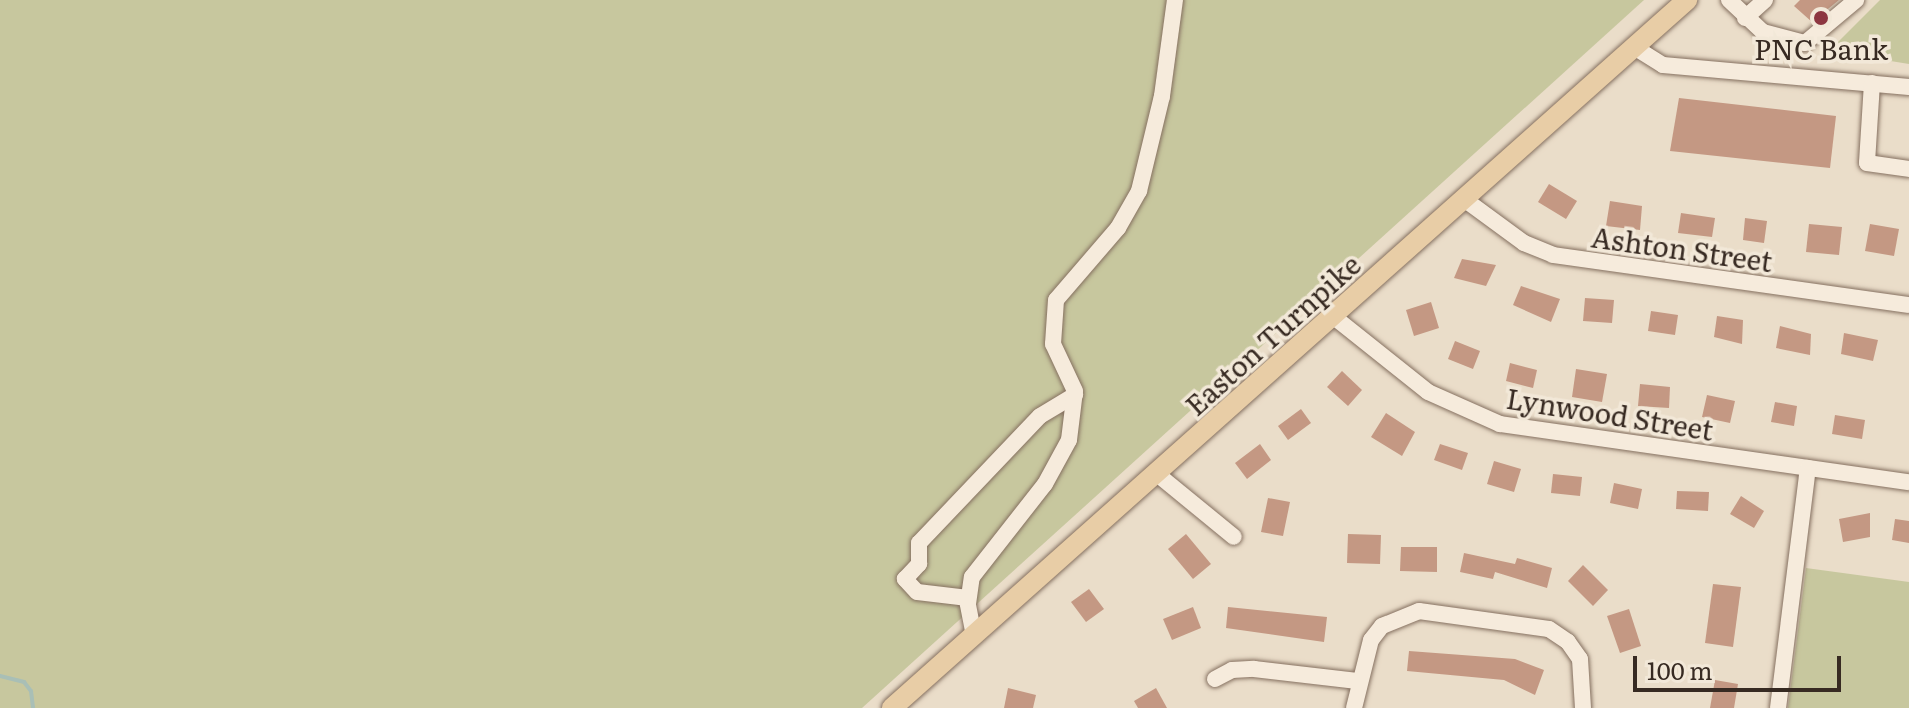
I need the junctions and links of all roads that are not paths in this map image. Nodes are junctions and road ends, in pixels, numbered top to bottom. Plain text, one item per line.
1 (1175, 0) edge
2 (1687, 0) edge
3 (1729, 0) edge
4 (1765, 0) edge
5 (1856, 0) edge
6 (1745, 18) junction
7 (1634, 47) junction
8 (1872, 83) junction
9 (1909, 87) edge
10 (1909, 169) edge
11 (1464, 199) junction
12 (1909, 305) edge
13 (1334, 317) junction
14 (1075, 395) junction
15 (1808, 468) junction
16 (1157, 474) junction
17 (1909, 482) edge
18 (1234, 537) dead end
19 (968, 598) junction
20 (974, 636) junction
21 (1215, 679) dead end
22 (1357, 681) junction
23 (892, 708) edge
24 (1354, 708) edge
25 (1583, 708) edge
26 (1778, 708) edge

1 - 14 street
2 - 7 main road, Easton Turnpike
3 - 6 street
4 - 6 street
5 - 6 street
7 - 8 street
7 - 11 main road, Easton Turnpike
8 - 9 street
8 - 10 street
11 - 12 street, Ashton Street
11 - 13 main road, Easton Turnpike
13 - 15 street, Lynwood Street
13 - 16 main road, Easton Turnpike
14 - 19 street
14 - 19 street
15 - 17 street, Lynwood Street
15 - 26 street
16 - 18 street
16 - 20 main road, Easton Turnpike
19 - 20 street
20 - 23 main road, Easton Turnpike
21 - 22 street
22 - 24 street
22 - 25 street

